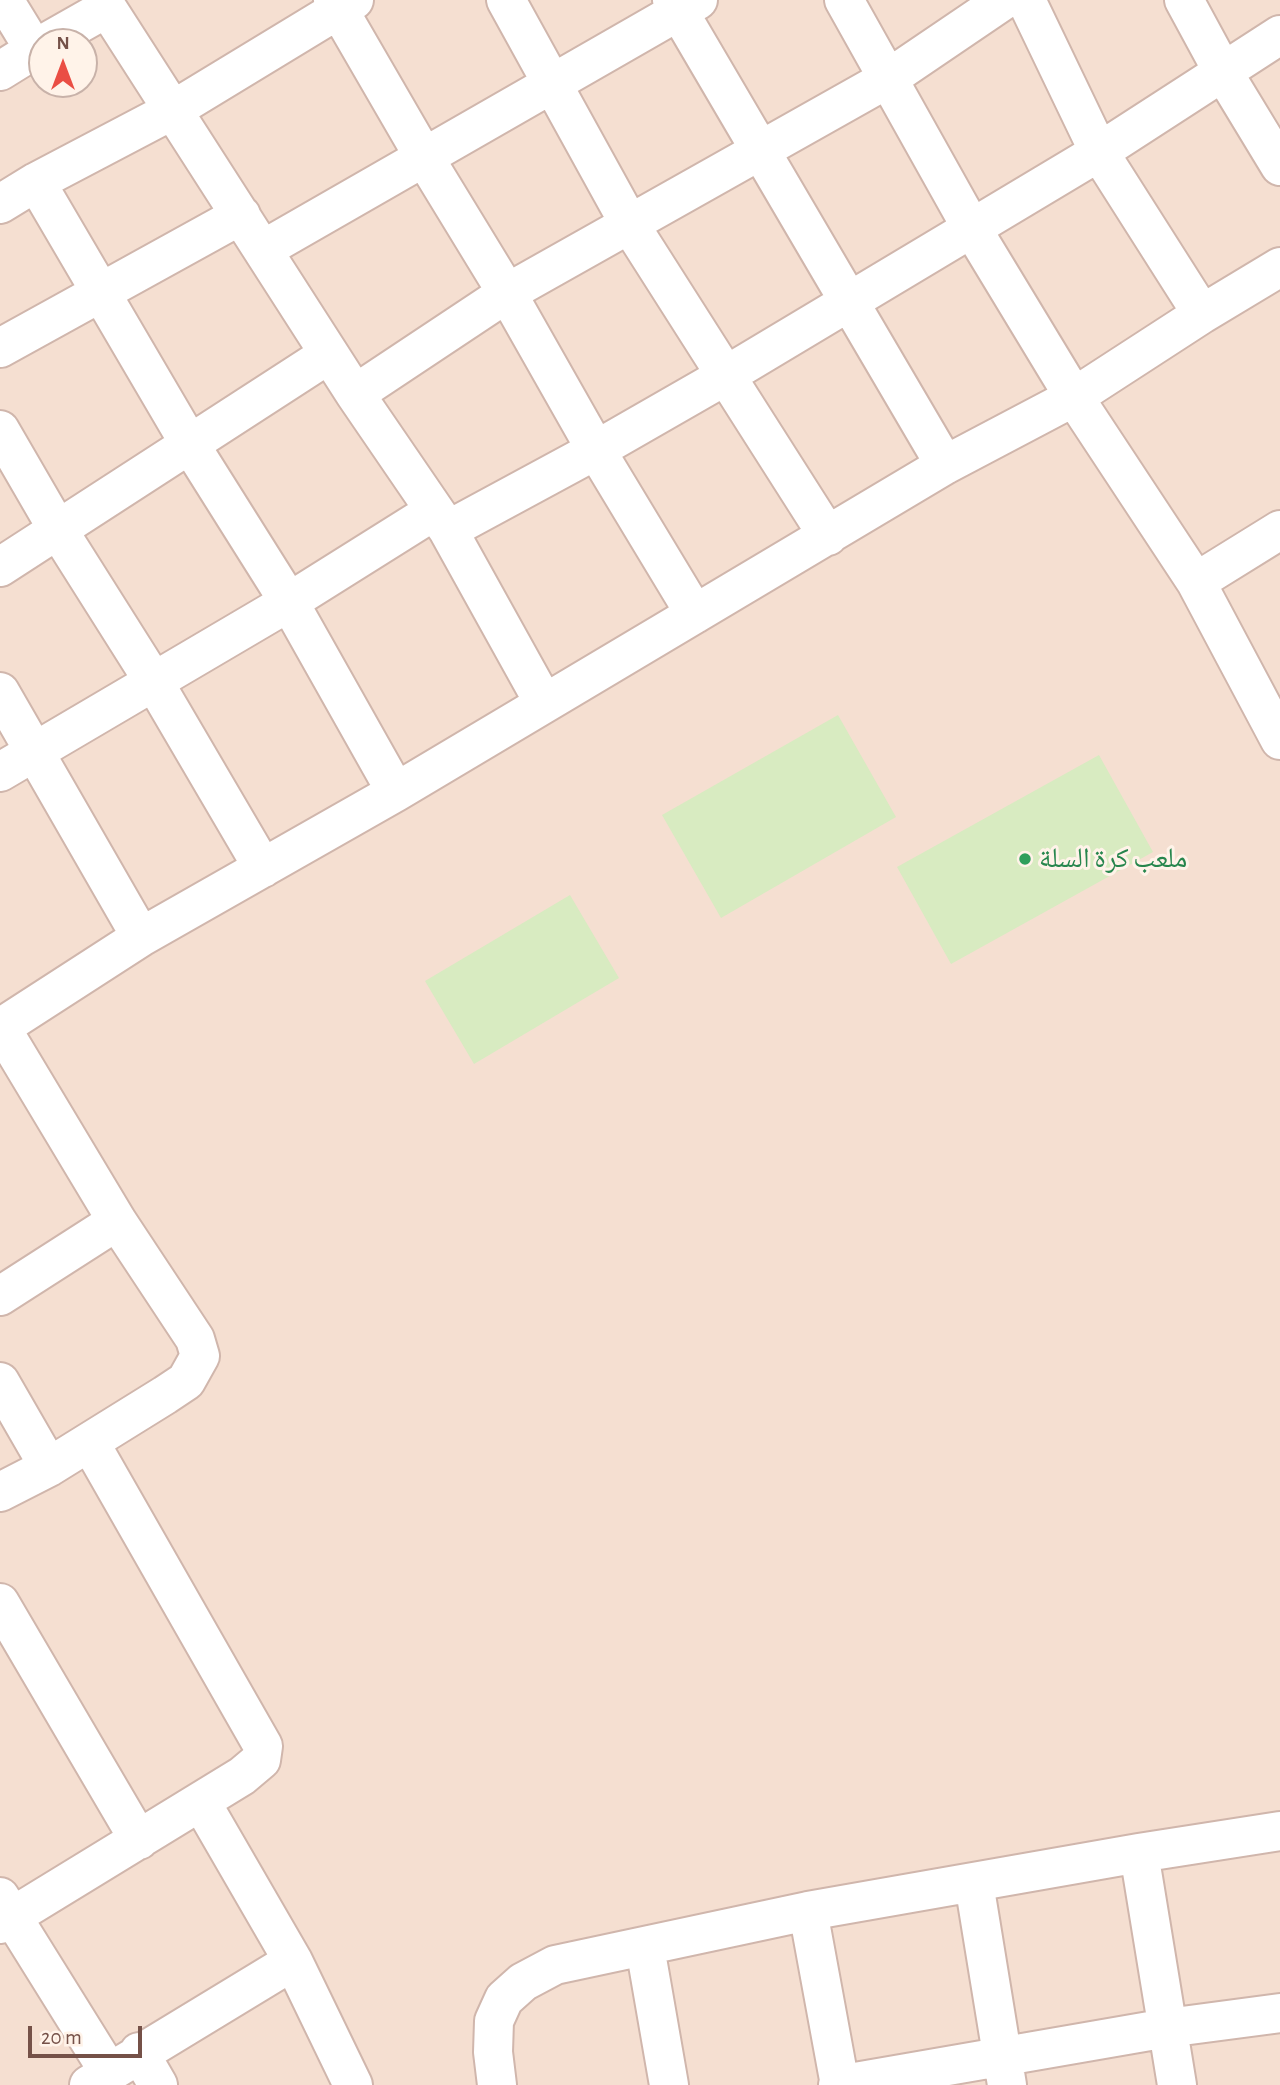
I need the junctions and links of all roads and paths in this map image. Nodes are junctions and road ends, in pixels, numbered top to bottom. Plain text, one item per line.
1 (4, 0) edge
2 (506, 0) edge
3 (844, 0) edge
4 (1004, 0) edge
5 (1026, 0) edge
6 (1184, 0) edge
7 (342, 3) edge
8 (105, 4) edge
9 (683, 4) edge
10 (68, 28) edge
11 (28, 29) edge
12 (1280, 35) edge
13 (28, 53) edge
14 (0, 71) edge
15 (1223, 72) junction
16 (889, 78) junction
17 (552, 86) junction
18 (173, 110) junction
19 (761, 151) junction
20 (1099, 152) junction
21 (424, 157) junction
22 (1280, 166) edge
23 (36, 182) junction
24 (0, 204) edge
25 (241, 215) junction
26 (630, 225) junction
27 (971, 227) junction
28 (264, 249) junction
29 (1280, 267) edge
30 (102, 292) junction
31 (507, 293) junction
32 (849, 300) junction
33 (1202, 314) junction
34 (0, 348) edge
35 (329, 354) junction
36 (725, 376) junction
37 (355, 394) junction
38 (1074, 397) junction
39 (0, 430) edge
40 (189, 443) junction
41 (596, 450) junction
42 (945, 465) junction
43 (441, 521) junction
44 (58, 530) junction
45 (1280, 530) edge
46 (828, 536) junction
47 (0, 567) edge
48 (1196, 582) junction
49 (289, 602) junction
50 (695, 614) junction
51 (154, 682) junction
52 (0, 692) edge
53 (544, 703) junction
54 (1280, 740) edge
55 (35, 751) junction
56 (0, 772) edge
57 (396, 792) junction
58 (263, 868) junction
59 (141, 937) junction
60 (0, 1027) edge
61 (117, 1222) junction
62 (0, 1296) edge
63 (0, 1382) edge
64 (90, 1443) junction
65 (49, 1467) junction
66 (0, 1492) edge
67 (0, 1603) edge
68 (201, 1801) junction
69 (1280, 1831) edge
70 (139, 1840) junction
71 (1139, 1853) junction
72 (974, 1883) junction
73 (808, 1911) junction
74 (4, 1913) edge
75 (645, 1947) junction
76 (293, 1961) junction
77 (1280, 2012) edge
78 (1167, 2028) junction
79 (112, 2070) edge
80 (1005, 2072) edge
81 (158, 2085) edge
82 (353, 2085) edge
83 (496, 2085) edge
84 (669, 2085) edge
85 (839, 2085) edge
86 (1177, 2085) edge

1 - 11 street
2 - 17 street
3 - 16 street
4 - 16 street
5 - 20 street
6 - 15 street
7 - 18 street
7 - 21 street
8 - 10 street
8 - 18 street
9 - 17 street
9 - 19 street
12 - 15 street
13 - 14 street
15 - 20 street
15 - 22 street
16 - 19 street
16 - 27 street
17 - 21 street
17 - 26 street
18 - 23 street
18 - 25 street
19 - 26 street
19 - 32 street
20 - 27 street
20 - 33 street
21 - 28 street
21 - 31 street
23 - 24 street
23 - 30 street
25 - 28 street
25 - 30 street
26 - 31 street
26 - 36 street
27 - 32 street
27 - 38 street
28 - 35 street
29 - 33 street
30 - 34 street
30 - 40 street
31 - 37 street
31 - 41 street
32 - 36 street
32 - 42 street
33 - 38 street
35 - 37 street
35 - 40 street
36 - 41 street
36 - 46 street
37 - 43 street
38 - 42 street
38 - 48 street
39 - 44 street
40 - 44 street
40 - 49 street
41 - 43 street
41 - 50 street
42 - 46 street
43 - 49 street
43 - 53 street
44 - 47 street
44 - 51 street
45 - 48 street
46 - 50 street
48 - 54 street
49 - 51 street
49 - 57 street
50 - 53 street
51 - 55 street
51 - 58 street
52 - 55 street
53 - 57 street
55 - 56 street
55 - 59 street
57 - 58 street
58 - 59 street
59 - 60 street
60 - 61 street
61 - 62 street
61 - 64 street
63 - 65 street
64 - 65 street
64 - 68 street
65 - 66 street
67 - 70 street
68 - 70 street
68 - 76 street
69 - 71 street
70 - 74 street
71 - 72 street
71 - 78 street
72 - 73 street
72 - 80 street
73 - 75 street
73 - 85 street
74 - 79 street
75 - 83 street
75 - 84 street
76 - 79 street
76 - 82 street
77 - 78 street
78 - 80 street
78 - 86 street
79 - 81 street
80 - 85 street

